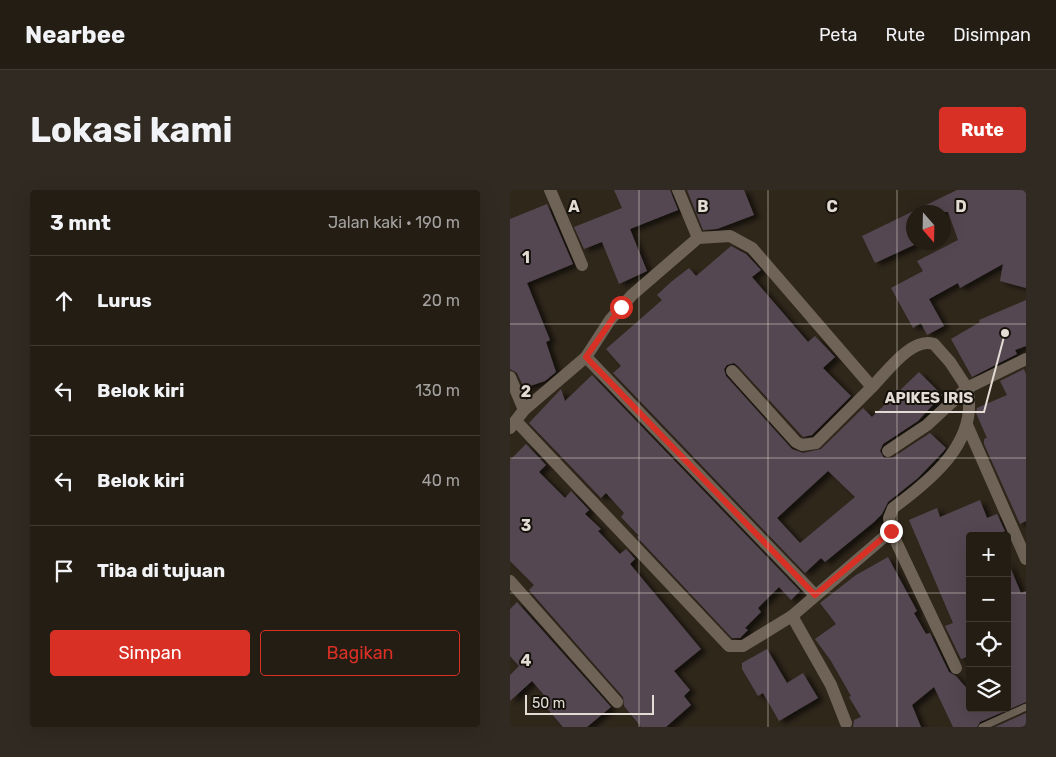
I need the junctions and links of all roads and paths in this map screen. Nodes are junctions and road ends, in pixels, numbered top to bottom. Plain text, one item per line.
1 (550, 190) edge
2 (678, 190) edge
3 (698, 238) junction
4 (582, 265) dead end
5 (586, 357) junction
6 (1026, 360) edge
7 (732, 371) dead end
8 (510, 376) edge
9 (872, 387) junction
10 (966, 388) junction
11 (524, 410) junction
12 (513, 424) edge
13 (967, 425) junction
14 (888, 452) dead end
15 (891, 531) junction
16 (1026, 560) edge
17 (510, 581) edge
18 (815, 595) junction
19 (792, 616) junction
20 (956, 668) dead end
21 (617, 702) dead end
22 (1026, 707) edge
23 (846, 722) dead end
24 (982, 727) edge

1 - 4 street
2 - 3 street
3 - 5 street
3 - 9 street
5 - 11 street
5 - 18 street
6 - 10 street
7 - 9 street
8 - 11 street
9 - 10 street
10 - 13 street
10 - 14 street
11 - 12 street
12 - 19 street
13 - 15 street
13 - 16 street
15 - 18 street
15 - 20 street
17 - 21 street
18 - 19 street
19 - 23 street
22 - 24 lane

